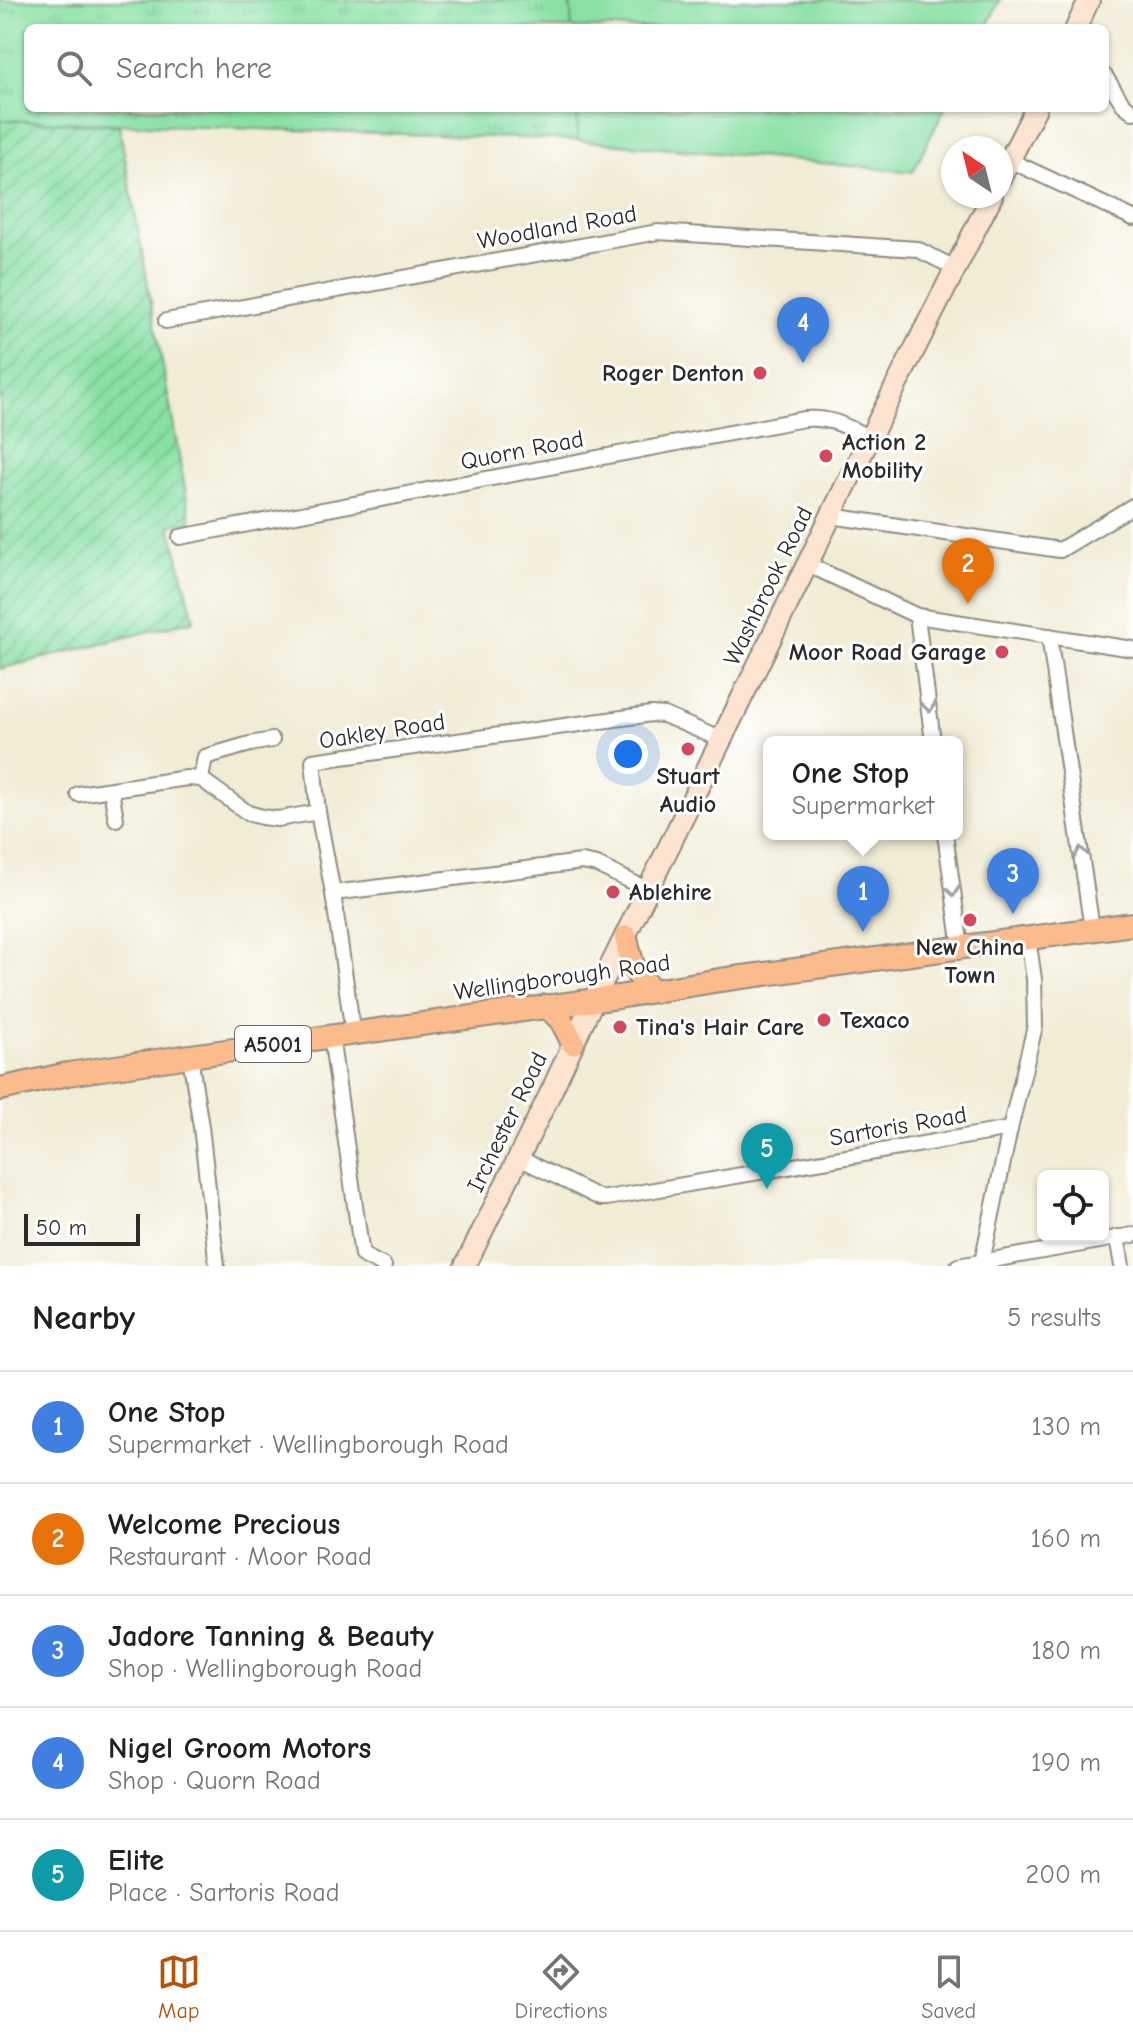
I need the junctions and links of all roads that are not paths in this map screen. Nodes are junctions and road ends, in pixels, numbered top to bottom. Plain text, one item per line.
1 (1089, 0) edge
2 (1078, 24) edge
3 (1109, 82) edge
4 (1034, 112) edge
5 (1133, 112) edge
6 (1013, 153) edge
7 (1013, 172) edge
8 (986, 208) edge
9 (1133, 218) edge
10 (955, 268) junction
11 (166, 321) dead end
12 (870, 438) junction
13 (1133, 506) edge
14 (831, 516) junction
15 (180, 537) dead end
16 (807, 564) junction
17 (917, 616) junction
18 (1049, 636) junction
19 (1133, 649) edge
20 (932, 736) edge
21 (272, 740) dead end
22 (722, 740) junction
23 (201, 779) junction
24 (111, 790) junction
25 (78, 794) dead end
26 (318, 812) junction
27 (116, 819) dead end
28 (946, 840) edge
29 (648, 890) junction
30 (333, 893) junction
31 (1133, 924) edge
32 (1092, 929) junction
33 (626, 937) junction
34 (1028, 938) junction
35 (961, 948) junction
36 (655, 991) junction
37 (594, 1000) junction
38 (546, 1006) junction
39 (342, 1034) junction
40 (573, 1043) junction
41 (190, 1056) junction
42 (0, 1089) edge
43 (1010, 1129) junction
44 (519, 1158) junction
45 (1133, 1235) edge
46 (1117, 1237) junction
47 (982, 1262) junction
48 (217, 1266) edge
49 (384, 1266) edge
50 (465, 1266) edge
51 (958, 1266) edge
52 (1122, 1266) edge

1 - 2 main road
3 - 5 street
4 - 6 main road
7 - 9 street
8 - 10 main road, Washbrook Road
10 - 11 street, Woodland Road
10 - 12 main road, Washbrook Road
12 - 14 main road, Washbrook Road
12 - 15 street, Quorn Road
13 - 14 street
14 - 16 main road, Washbrook Road
16 - 17 street
16 - 22 main road, Washbrook Road
17 - 18 street
17 -> 20 street
18 - 19 street
32 -> 18 street
21 - 23 street
22 - 26 street, Oakley Road
22 - 29 main road, Washbrook Road
23 - 24 street
23 - 26 street
24 - 25 street
24 - 27 street
26 - 30 street, Oakley Road
28 -> 35 street
29 - 30 street
29 - 33 main road, Washbrook Road
30 - 39 street, Oakley Road
31 - 32 main road, Wellingborough Road / A5001
32 - 34 main road, Wellingborough Road / A5001
33 - 36 main road
33 - 37 main road, Washbrook Road
34 - 35 main road, Wellingborough Road / A5001
34 - 43 street
35 - 36 main road, Wellingborough Road / A5001
36 - 37 main road, Wellingborough Road / A5001
37 - 38 main road, Wellingborough Road / A5001
37 - 40 main road, Irchester Road
38 - 39 main road, Wellingborough Road / A5001
38 - 40 main road
39 - 41 main road, Wellingborough Road / A5001
39 - 49 street, Oakley Road
40 - 44 main road, Irchester Road
41 - 42 main road, Wellingborough Road / A5001
41 - 48 street
43 - 44 street, Sartoris Road
43 - 47 street
44 - 50 main road, Irchester Road
45 - 46 street
46 - 47 street
46 - 52 street
47 - 51 street

